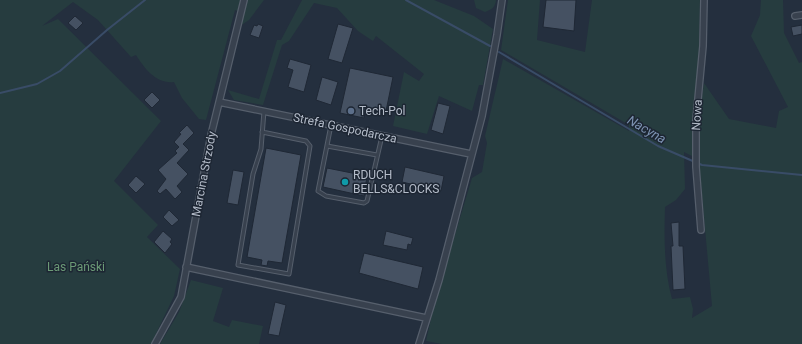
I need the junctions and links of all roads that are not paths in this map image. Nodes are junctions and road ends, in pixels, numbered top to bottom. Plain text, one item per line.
1 (244, 0) edge
2 (502, 0) edge
3 (704, 0) edge
4 (795, 16) dead end
5 (802, 16) edge
6 (219, 102) junction
7 (264, 111) junction
8 (331, 126) junction
9 (262, 132) junction
10 (382, 136) junction
11 (327, 146) junction
12 (471, 154) junction
13 (377, 155) junction
14 (701, 230) dead end
15 (186, 267) junction
16 (426, 318) junction
17 (154, 344) edge
18 (419, 344) edge

1 - 6 street, Marcina Strzody
2 - 12 street
3 - 14 street, Nowa
4 - 5 street
6 - 7 street, Strefa Gospodarcza
6 - 15 street, Marcina Strzody
7 - 8 street, Strefa Gospodarcza
7 - 9 lane
8 - 10 street, Strefa Gospodarcza
8 - 11 lane
9 - 9 lane
10 - 12 street, Strefa Gospodarcza
10 - 13 lane
11 - 13 lane
11 - 13 lane
12 - 16 street
15 - 16 street
15 - 17 street, Marcina Strzody
16 - 18 street

